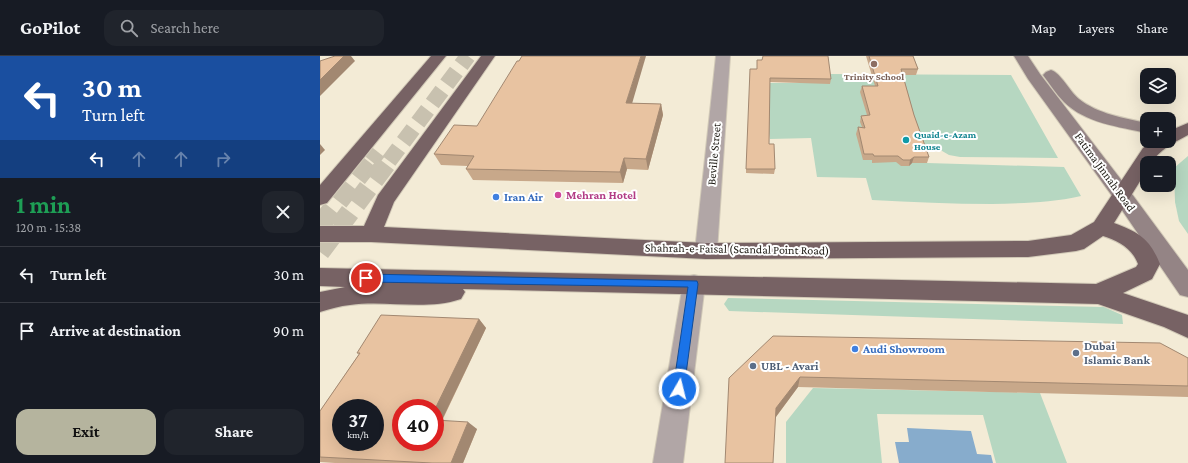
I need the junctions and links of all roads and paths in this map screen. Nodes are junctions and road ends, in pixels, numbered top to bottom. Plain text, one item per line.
1 (439, 56) edge
2 (488, 56) edge
3 (723, 56) edge
4 (1021, 56) edge
5 (1038, 56) edge
6 (1140, 126) edge
7 (1155, 148) edge
8 (1122, 195) junction
9 (320, 198) edge
10 (1101, 227) junction
11 (320, 234) edge
12 (371, 234) junction
13 (706, 251) junction
14 (320, 277) edge
15 (534, 282) junction
16 (694, 284) junction
17 (1188, 288) edge
18 (1098, 294) junction
19 (320, 302) edge
20 (1188, 327) edge
21 (668, 463) edge

1 - 9 highway
2 - 12 highway
3 - 13 street, Beville Street
4 - 8 main road, Fatima Jinnah Road
5 - 6 main road
7 - 8 highway
8 - 10 highway
8 - 17 main road, Fatima Jinnah Road
10 - 13 highway, Shahrah-e-Faisal (Scandal Point Road)
10 - 18 highway
11 - 12 highway, Shahrah-e-Faisal (Scandal Point Road)
12 - 13 highway, Shahrah-e-Faisal (Scandal Point Road)
14 - 15 highway
15 - 16 highway
15 - 19 highway
16 - 18 highway
16 - 21 street
18 - 20 highway

